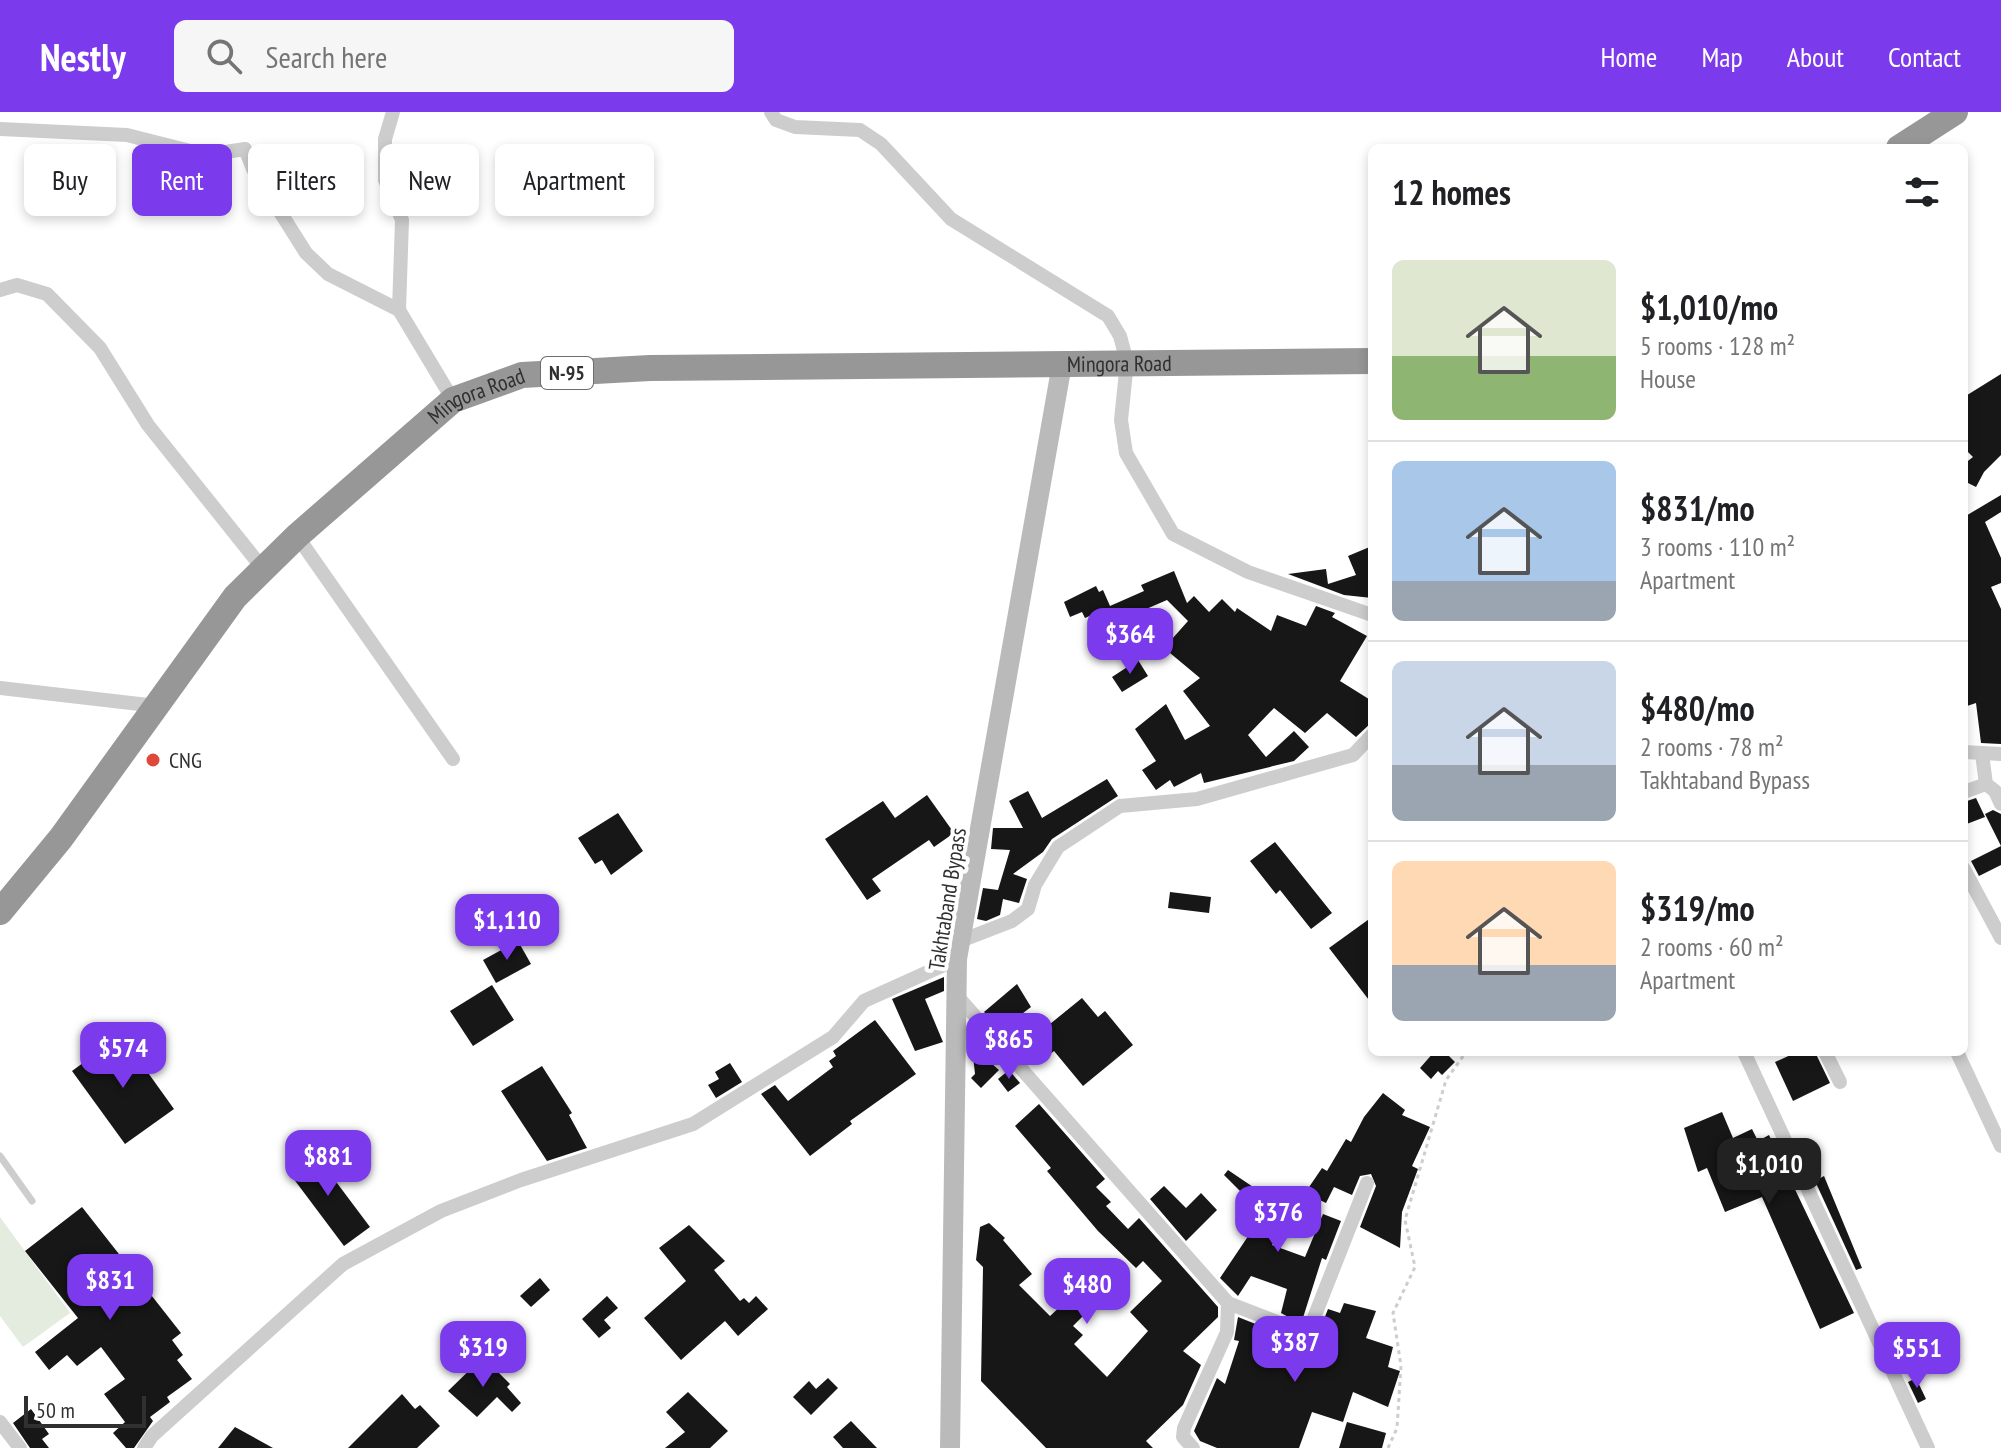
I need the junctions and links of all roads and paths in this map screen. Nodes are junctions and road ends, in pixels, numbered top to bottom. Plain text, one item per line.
1 (393, 112) edge
2 (771, 112) edge
3 (1955, 112) edge
4 (0, 129) edge
5 (1905, 144) edge
6 (0, 290) edge
7 (399, 310) junction
8 (1368, 361) edge
9 (1127, 362) junction
10 (1062, 364) junction
11 (453, 400) junction
12 (297, 536) junction
13 (264, 570) junction
14 (1368, 614) edge
15 (0, 688) edge
16 (157, 706) junction
17 (1368, 739) edge
18 (1968, 752) edge
19 (1982, 754) junction
20 (2001, 754) edge
21 (453, 759) dead end
22 (1986, 784) junction
23 (1968, 791) edge
24 (2001, 804) edge
25 (1968, 876) edge
26 (0, 912) edge
27 (2001, 938) edge
28 (960, 950) junction
29 (958, 997) junction
30 (1463, 1056) edge
31 (1746, 1056) edge
32 (1827, 1056) edge
33 (1959, 1056) edge
34 (1840, 1082) dead end
35 (2001, 1146) edge
36 (0, 1156) edge
37 (1367, 1183) dead end
38 (32, 1201) dead end
39 (1228, 1303) junction
40 (0, 1422) edge
41 (20, 1448) edge
42 (144, 1448) edge
43 (950, 1448) edge
44 (1193, 1448) edge
45 (1388, 1448) edge
46 (1928, 1448) edge

1 - 7 street
2 - 9 street
3 - 5 highway
4 - 7 street
6 - 13 street
7 - 11 street
8 - 9 highway, Mingora Road / N-95
9 - 10 highway, Mingora Road / N-95
9 - 14 street
10 - 11 highway, Mingora Road / N-95
10 - 28 main road, Takhtaband Bypass
11 - 12 highway, Mingora Road / N-95
12 - 13 highway, Mingora Road / N-95
12 - 21 street
13 - 16 highway, Mingora Road / N-95
15 - 16 street
16 - 26 highway, Mingora Road / N-95
17 - 28 street
18 - 19 street
19 - 20 street
19 - 22 street
22 - 23 street
22 - 24 street
25 - 27 street
28 - 29 main road, Takhtaband Bypass
28 - 42 street
29 - 39 street
29 - 43 main road, Takhtaband Bypass
30 - 45 path
31 - 46 street
32 - 34 street
33 - 35 street
36 - 38 lane
37 - 39 street
39 - 44 street
40 - 41 street

